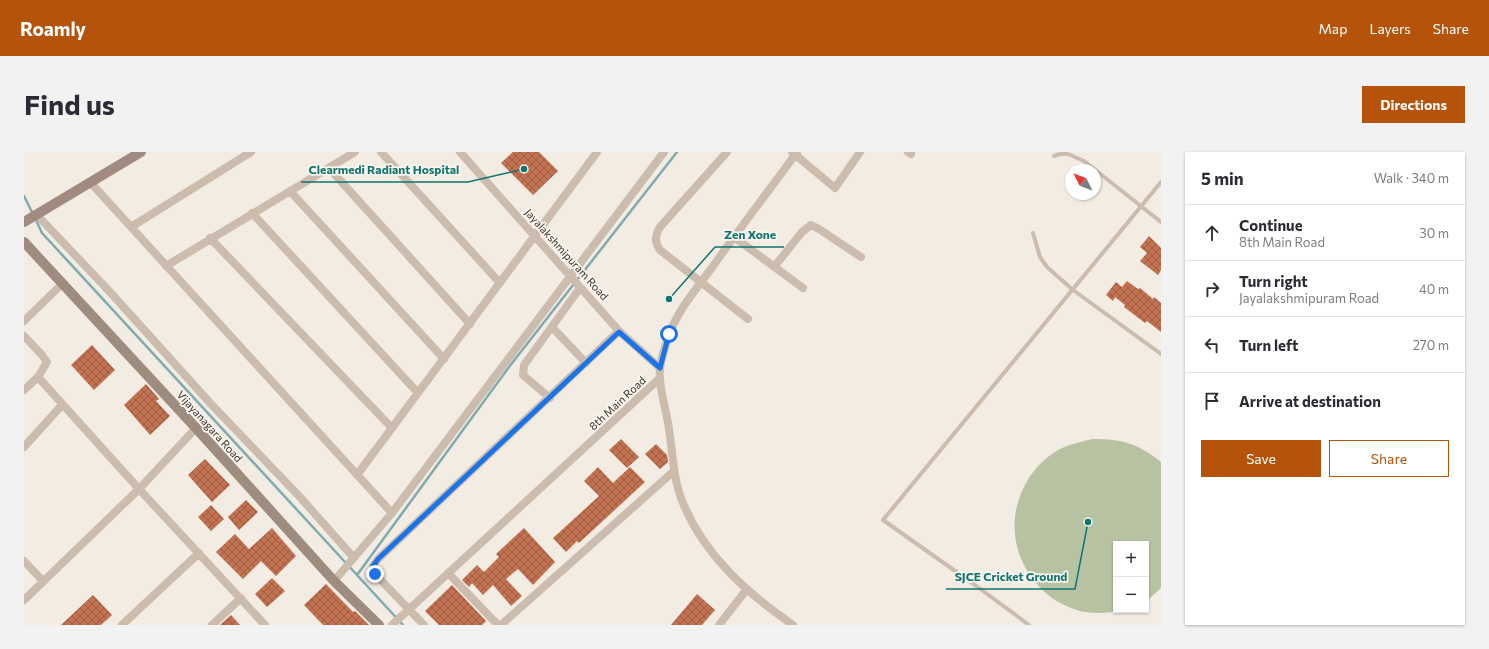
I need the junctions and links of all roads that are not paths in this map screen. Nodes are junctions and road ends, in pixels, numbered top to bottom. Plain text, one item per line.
1 (141, 152) edge
2 (251, 152) edge
3 (355, 152) edge
4 (381, 152) edge
5 (460, 152) edge
6 (597, 152) edge
7 (664, 152) edge
8 (727, 152) edge
9 (860, 152) edge
10 (795, 153) edge
11 (1054, 156) dead end
12 (329, 168) junction
13 (90, 182) junction
14 (1161, 182) edge
15 (290, 190) junction
16 (1142, 206) junction
17 (252, 214) junction
18 (37, 215) junction
19 (24, 222) edge
20 (1161, 222) edge
21 (131, 227) junction
22 (1033, 233) dead end
23 (535, 237) junction
24 (734, 237) junction
25 (210, 238) junction
26 (24, 242) edge
27 (861, 257) dead end
28 (166, 266) junction
29 (774, 267) junction
30 (570, 276) junction
31 (701, 282) junction
32 (500, 283) junction
33 (62, 284) junction
34 (580, 288) junction
35 (803, 288) dead end
36 (1073, 290) junction
37 (748, 319) dead end
38 (24, 321) edge
39 (470, 324) junction
40 (552, 327) junction
41 (619, 332) junction
42 (24, 336) edge
43 (1161, 354) edge
44 (444, 359) junction
45 (586, 363) junction
46 (660, 368) junction
47 (38, 377) junction
48 (660, 378) junction
49 (24, 390) edge
50 (418, 393) junction
51 (550, 398) junction
52 (62, 404) junction
53 (196, 428) junction
54 (392, 428) junction
55 (24, 447) edge
56 (674, 471) junction
57 (357, 475) junction
58 (140, 489) junction
59 (392, 513) junction
60 (199, 553) junction
61 (354, 558) junction
62 (24, 561) edge
63 (448, 573) junction
64 (43, 581) junction
65 (334, 581) junction
66 (747, 589) junction
67 (241, 598) junction
68 (24, 600) edge
69 (410, 609) junction
70 (722, 624) edge
71 (122, 625) edge
72 (212, 625) edge
73 (265, 625) edge
74 (379, 625) edge
75 (392, 625) edge
76 (424, 625) edge
77 (498, 625) edge
78 (501, 625) edge
79 (793, 625) edge
80 (1029, 625) edge

1 - 13 street
2 - 21 street
3 - 12 street
4 - 32 street
5 - 23 street, Jayalakshmipuram Road
6 - 23 street
7 - 30 street
8 - 31 street
9 - 10 street
10 - 24 street, 8th Main Road
11 - 16 lane
12 - 15 street
12 - 39 street
13 - 18 street
13 - 21 street
14 - 16 lane
15 - 17 street
15 - 44 street
16 - 20 lane
16 - 36 lane
17 - 25 street
17 - 50 street
18 - 19 street
18 - 61 street
21 - 28 street
22 - 36 lane
23 - 30 street, Jayalakshmipuram Road
23 - 32 street
24 - 29 street
24 - 31 street, 8th Main Road
25 - 28 street
25 - 54 street
26 - 33 street, Vijayanagara Road
27 - 29 street
28 - 57 street
29 - 35 street
30 - 34 street, Jayalakshmipuram Road
30 - 59 street
31 - 37 street
31 - 46 street, 8th Main Road
32 - 39 street
33 - 38 street
33 - 53 street, Vijayanagara Road
34 - 40 street
34 - 41 street, Jayalakshmipuram Road
36 - 43 lane
36 - 80 lane
39 - 44 street
40 - 45 street
40 - 51 street
41 - 45 street
41 - 46 street, Jayalakshmipuram Road
42 - 47 street
44 - 50 street
45 - 51 street
46 - 48 street, 8th Main Road
47 - 49 street
47 - 52 street
48 - 56 street
48 - 63 street, 8th Main Road
50 - 54 street
51 - 69 street
52 - 55 street
52 - 58 street
53 - 58 street
53 - 65 street, Vijayanagara Road
54 - 57 street
56 - 66 street
56 - 78 street
57 - 59 street
58 - 60 street
58 - 64 street
59 - 61 street
60 - 67 street
60 - 71 street
61 - 65 street
62 - 64 street
63 - 69 street, 8th Main Road
63 - 77 street
64 - 68 street
65 - 74 street, Vijayanagara Road
66 - 70 street
66 - 79 street
67 - 72 street
67 - 73 street
69 - 75 street, 8th Main Road
69 - 76 street

